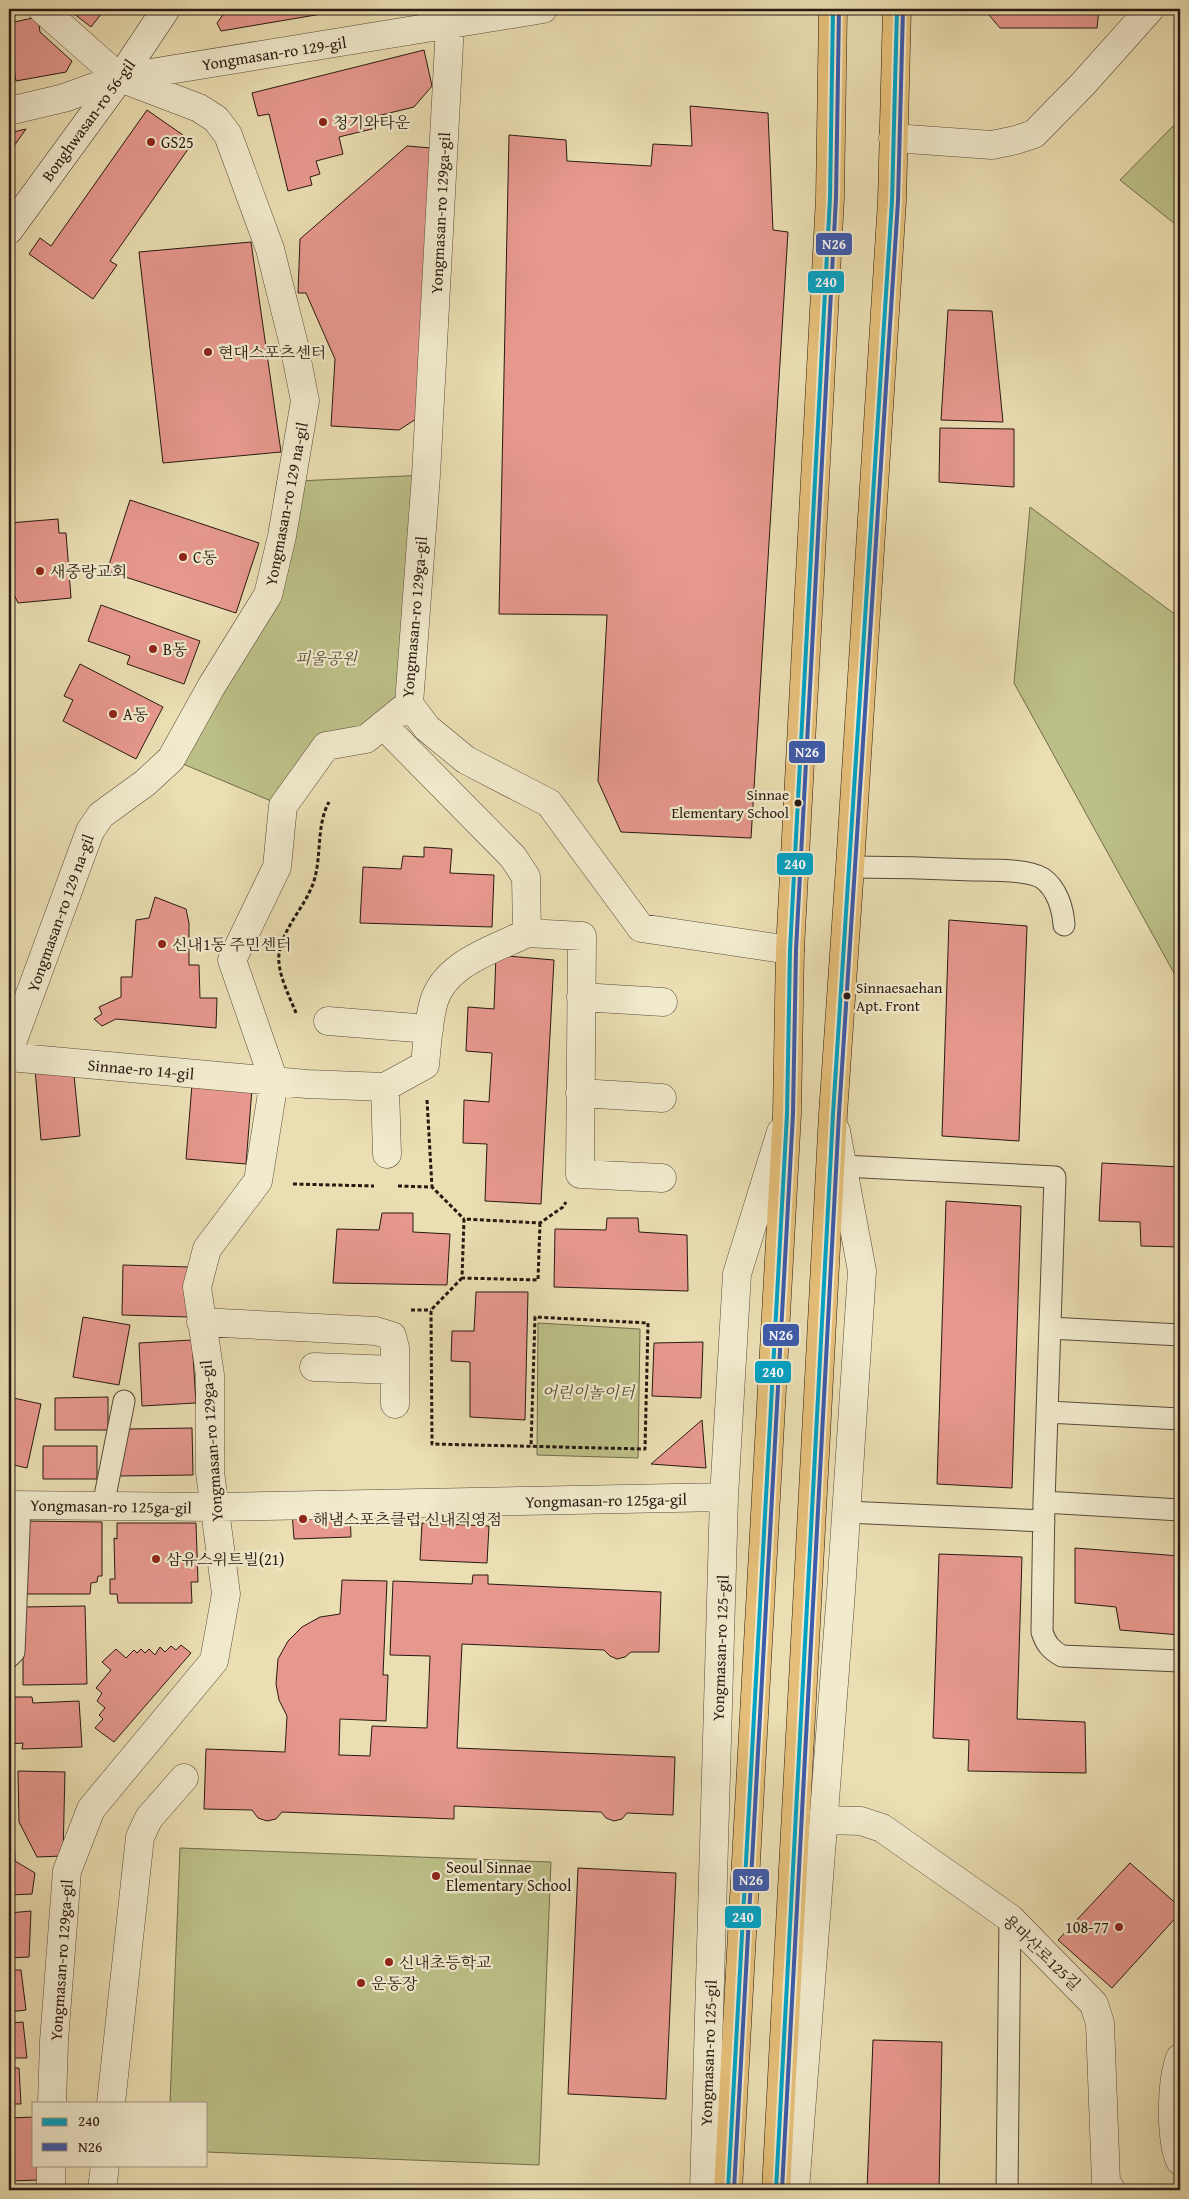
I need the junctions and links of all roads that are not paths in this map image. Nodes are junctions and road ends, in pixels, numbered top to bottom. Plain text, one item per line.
1 (42, 9) edge
2 (166, 9) edge
3 (543, 9) edge
4 (833, 9) edge
5 (897, 9) edge
6 (1150, 9) edge
7 (450, 25) junction
8 (120, 78) junction
9 (9, 111) edge
10 (893, 138) junction
11 (9, 230) edge
12 (409, 704) junction
13 (383, 725) junction
14 (850, 867) junction
15 (1064, 925) dead end
16 (527, 932) junction
17 (790, 950) junction
18 (581, 997) junction
19 (662, 1002) dead end
20 (328, 1021) dead end
21 (429, 1029) junction
22 (9, 1050) edge
23 (9, 1057) edge
24 (274, 1080) junction
25 (385, 1087) junction
26 (580, 1093) junction
27 (662, 1098) dead end
28 (787, 1114) junction
29 (833, 1114) junction
30 (387, 1154) dead end
31 (844, 1166) junction
32 (662, 1178) dead end
33 (201, 1322) junction
34 (1050, 1328) junction
35 (1180, 1335) edge
36 (314, 1367) dead end
37 (395, 1370) junction
38 (124, 1401) dead end
39 (395, 1404) dead end
40 (1048, 1412) junction
41 (1180, 1419) edge
42 (724, 1497) junction
43 (14, 1505) edge
44 (103, 1506) junction
45 (214, 1507) junction
46 (1180, 1510) edge
47 (846, 1512) junction
48 (1044, 1512) junction
49 (9, 1657) edge
50 (1180, 1661) edge
51 (184, 1778) dead end
52 (824, 1820) junction
53 (1010, 1918) junction
54 (1180, 2058) edge
55 (52, 2102) edge
56 (111, 2102) edge
57 (1180, 2161) edge
58 (51, 2166) edge
59 (105, 2166) edge
60 (51, 2190) edge
61 (102, 2190) edge
62 (704, 2190) edge
63 (728, 2190) edge
64 (776, 2190) edge
65 (795, 2190) edge
66 (1007, 2190) edge
67 (1110, 2190) edge

1 - 8 street
2 - 8 street, Bonghwasan-ro 56-gil
3 - 7 street, Yongmasan-ro 129-gil
4 - 17 main road
5 - 10 main road
6 - 10 street
7 - 8 street, Yongmasan-ro 129-gil
7 - 12 street, Yongmasan-ro 129ga-gil
8 - 9 street, Yongmasan-ro 129-gil
8 - 11 street, Bonghwasan-ro 56-gil
8 - 22 street, Yongmasan-ro 129 na-gil
10 - 14 main road
12 - 13 street, Yongmasan-ro 129ga-gil
12 - 17 street
13 - 16 street
13 - 24 street, Yongmasan-ro 129ga-gil
14 - 15 lane
14 - 29 main road
16 - 18 street
16 - 21 street
17 - 28 main road
18 - 19 street
18 - 26 street
20 - 21 street
21 - 25 street
23 - 24 street, Sinnae-ro 14-gil
24 - 25 street, Sinnae-ro 14-gil
24 - 33 street, Yongmasan-ro 129ga-gil
25 - 30 street
26 - 27 street
26 - 32 street
28 - 42 street, Yongmasan-ro 125-gil
28 - 63 main road
29 - 31 street
29 - 64 main road
31 - 34 lane
31 - 47 street
33 - 37 street
33 - 45 street, Yongmasan-ro 129ga-gil
34 - 35 lane
34 - 40 lane
36 - 37 street
37 - 39 street
38 - 44 lane
40 - 41 lane
40 - 48 lane
42 - 45 street, Yongmasan-ro 125ga-gil
42 - 62 street, Yongmasan-ro 125-gil
43 - 44 street, Yongmasan-ro 125ga-gil
43 - 49 lane
44 - 45 street, Yongmasan-ro 125ga-gil
45 - 55 street, Yongmasan-ro 129ga-gil
46 - 48 lane
47 - 48 lane
47 - 52 street
48 - 50 lane
51 - 56 street
52 - 53 street, 용마산로125길
52 - 65 street
53 - 66 lane
53 - 67 street, 용마산로125길
54 - 57 street
58 - 60 street
59 - 61 street

